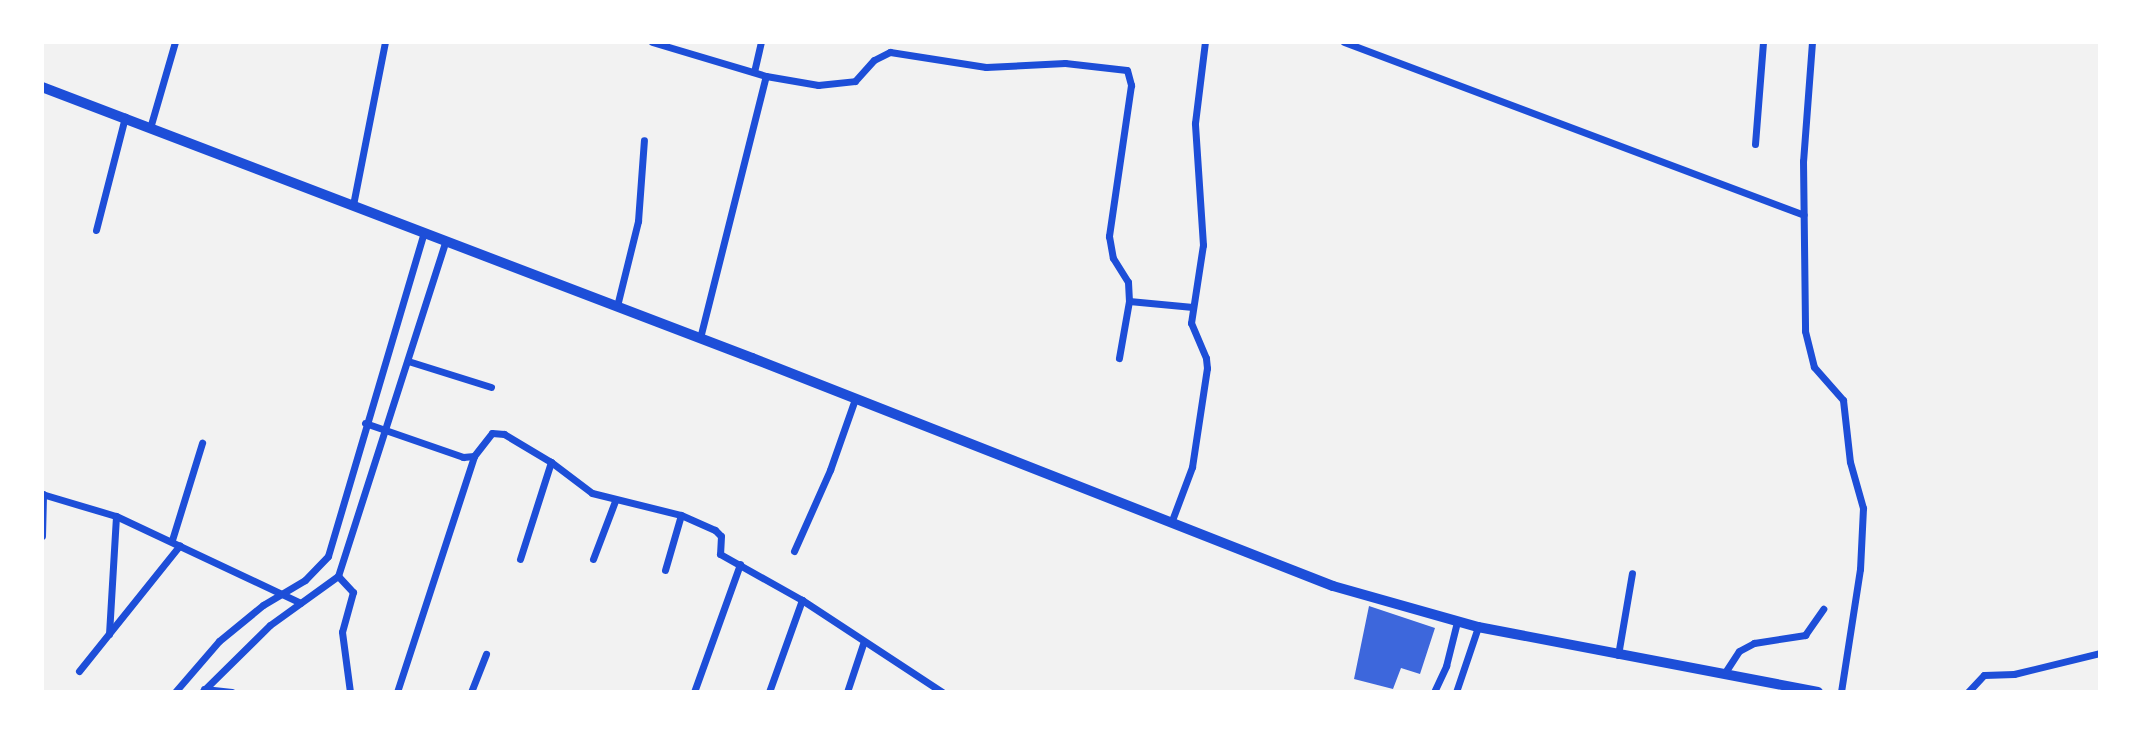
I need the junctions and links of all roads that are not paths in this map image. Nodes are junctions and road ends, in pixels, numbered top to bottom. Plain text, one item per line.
1 (175, 42) edge
2 (385, 42) edge
3 (652, 42) edge
4 (761, 42) edge
5 (1205, 42) edge
6 (1344, 42) edge
7 (1763, 42) edge
8 (1812, 42) edge
9 (754, 72) junction
10 (766, 76) junction
11 (42, 87) edge
12 (125, 117) junction
13 (150, 128) junction
14 (644, 140) dead end
15 (1755, 144) dead end
16 (353, 205) junction
17 (1804, 215) junction
18 (96, 230) dead end
19 (424, 232) junction
20 (446, 240) junction
21 (1129, 301) junction
22 (617, 306) junction
23 (1193, 307) junction
24 (700, 338) junction
25 (1119, 358) dead end
26 (408, 361) junction
27 (491, 387) dead end
28 (855, 399) junction
29 (365, 423) junction
30 (385, 432) junction
31 (202, 443) dead end
32 (474, 456) junction
33 (551, 462) junction
34 (42, 494) edge
35 (615, 501) junction
36 (681, 515) junction
37 (116, 516) junction
38 (1171, 523) junction
39 (42, 536) edge
40 (172, 540) junction
41 (180, 545) junction
42 (794, 551) dead end
43 (520, 559) dead end
44 (593, 559) dead end
45 (740, 564) junction
46 (665, 570) dead end
47 (1632, 573) dead end
48 (338, 576) junction
49 (280, 593) junction
50 (802, 600) junction
51 (301, 603) junction
52 (1823, 609) dead end
53 (1457, 622) junction
54 (1478, 627) junction
55 (109, 635) junction
56 (863, 644) junction
57 (2100, 653) edge
58 (486, 654) dead end
59 (1618, 655) junction
60 (79, 671) dead end
61 (1724, 674) junction
62 (929, 689) edge
63 (203, 690) edge
64 (175, 692) edge
65 (232, 692) edge
66 (350, 692) edge
67 (397, 692) edge
68 (471, 692) edge
69 (694, 692) edge
70 (769, 692) edge
71 (847, 692) edge
72 (942, 692) edge
73 (1434, 692) edge
74 (1456, 692) edge
75 (1818, 692) edge
76 (1841, 692) edge
77 (1968, 692) edge

1 - 13 street
2 - 16 street
3 - 9 street
4 - 9 street
5 - 23 street
6 - 17 street
7 - 15 street
8 - 17 street
9 - 10 street
10 - 21 street
10 - 24 street
11 - 12 main road
12 - 13 main road
12 - 18 street
13 - 16 main road
14 - 22 street
16 - 19 main road
17 - 76 street
19 - 20 main road
19 - 29 street
20 - 22 main road
20 - 26 street
21 - 23 street
21 - 25 street
22 - 24 main road
23 - 38 street
24 - 28 main road
26 - 27 street
26 - 30 street
28 - 38 main road
28 - 42 street
29 - 30 street
29 - 49 street
30 - 32 street
30 - 48 street
31 - 40 street
32 - 33 street
32 - 67 street
33 - 35 street
33 - 43 street
34 - 37 street
34 - 39 street
35 - 36 street
35 - 44 street
36 - 45 street
36 - 46 street
37 - 40 street
37 - 55 street
38 - 53 main road
40 - 41 street
41 - 49 street
41 - 55 street
45 - 50 street
45 - 69 street
47 - 59 street
48 - 51 street
48 - 66 street
49 - 51 street
49 - 64 street
50 - 56 street
50 - 70 street
51 - 63 street
52 - 61 street
53 - 54 main road
53 - 73 street
54 - 59 main road
54 - 74 street
55 - 60 street
56 - 62 street
56 - 71 street
57 - 77 street
58 - 68 street
59 - 61 main road
61 - 75 main road
62 - 72 street
63 - 65 street

